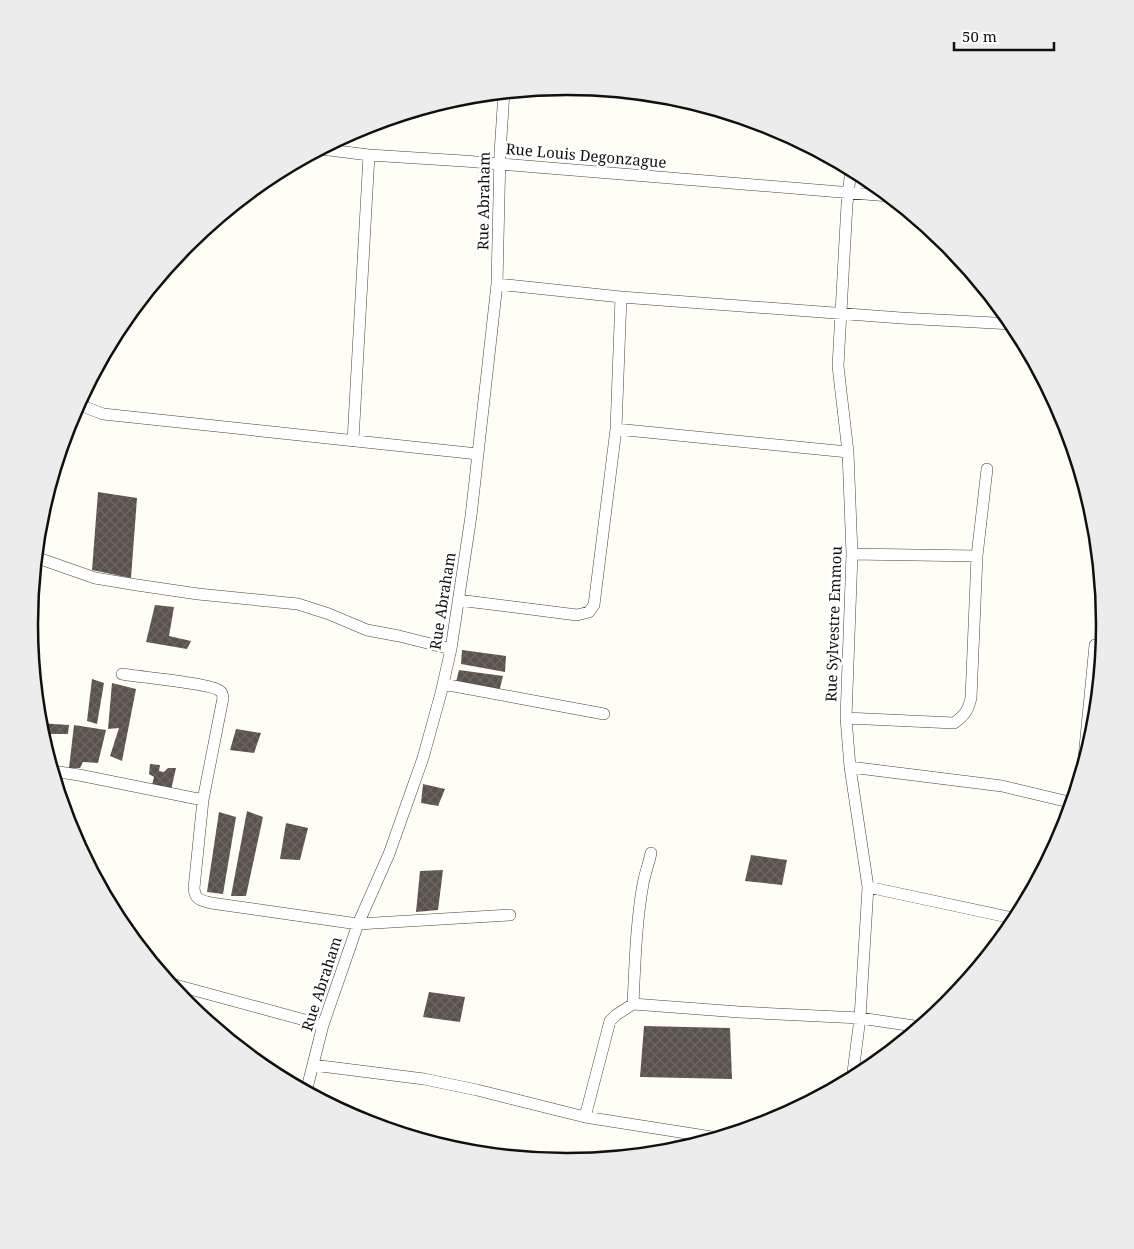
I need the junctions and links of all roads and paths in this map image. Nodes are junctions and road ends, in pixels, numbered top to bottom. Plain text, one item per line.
1 (504, 99) edge
2 (332, 150) edge
3 (369, 155) junction
4 (500, 164) junction
5 (850, 177) edge
6 (849, 192) junction
7 (876, 195) edge
8 (498, 284) junction
9 (621, 297) junction
10 (841, 313) junction
11 (1002, 323) edge
12 (85, 407) edge
13 (616, 430) junction
14 (353, 441) junction
15 (848, 452) junction
16 (478, 454) junction
17 (987, 469) dead end
18 (852, 554) junction
19 (977, 556) junction
20 (42, 559) edge
21 (458, 600) junction
22 (1095, 645) dead end
23 (451, 649) junction
24 (122, 674) dead end
25 (443, 684) junction
26 (1089, 712) edge
27 (604, 714) dead end
28 (846, 718) junction
29 (850, 767) junction
30 (59, 772) edge
31 (203, 800) junction
32 (1066, 801) edge
33 (651, 854) dead end
34 (868, 887) junction
35 (510, 915) dead end
36 (1008, 917) edge
37 (358, 924) junction
38 (181, 987) edge
39 (633, 1004) junction
40 (860, 1018) junction
41 (323, 1025) junction
42 (913, 1026) edge
43 (313, 1065) junction
44 (853, 1070) edge
45 (308, 1086) edge
46 (585, 1117) junction
47 (704, 1136) edge

1 - 4 street, Rue Abraham
2 - 3 street, Rue Louis Degonzague
3 - 4 street, Rue Louis Degonzague
3 - 14 street
4 - 6 street, Rue Louis Degonzague
4 - 8 street, Rue Abraham
5 - 6 street, Rue Sylvestre Emmou
6 - 7 street, Rue Louis Degonzague
6 - 10 street, Rue Sylvestre Emmou
8 - 9 street
8 - 16 street, Rue Abraham
9 - 10 street
9 - 13 street
10 - 11 street
10 - 15 street, Rue Sylvestre Emmou
12 - 14 street
13 - 15 street
13 - 21 street
14 - 16 street
15 - 18 street, Rue Sylvestre Emmou
16 - 21 street, Rue Abraham
17 - 19 street
18 - 19 street
18 - 28 street, Rue Sylvestre Emmou
19 - 28 street
20 - 23 street
21 - 23 street, Rue Abraham
22 - 26 street
23 - 25 street, Rue Abraham
24 - 31 street
25 - 27 street
25 - 37 street, Rue Abraham
28 - 29 street, Rue Sylvestre Emmou
29 - 32 street
29 - 34 street, Rue Sylvestre Emmou
30 - 31 street
31 - 37 street
33 - 39 street
34 - 36 street
34 - 40 street, Rue Sylvestre Emmou
35 - 37 street
37 - 41 street, Rue Abraham
38 - 41 street
39 - 40 street
39 - 46 street
40 - 42 street
40 - 44 street, Rue Sylvestre Emmou
41 - 43 street, Rue Abraham
43 - 45 street, Rue Abraham
43 - 46 street
46 - 47 street

